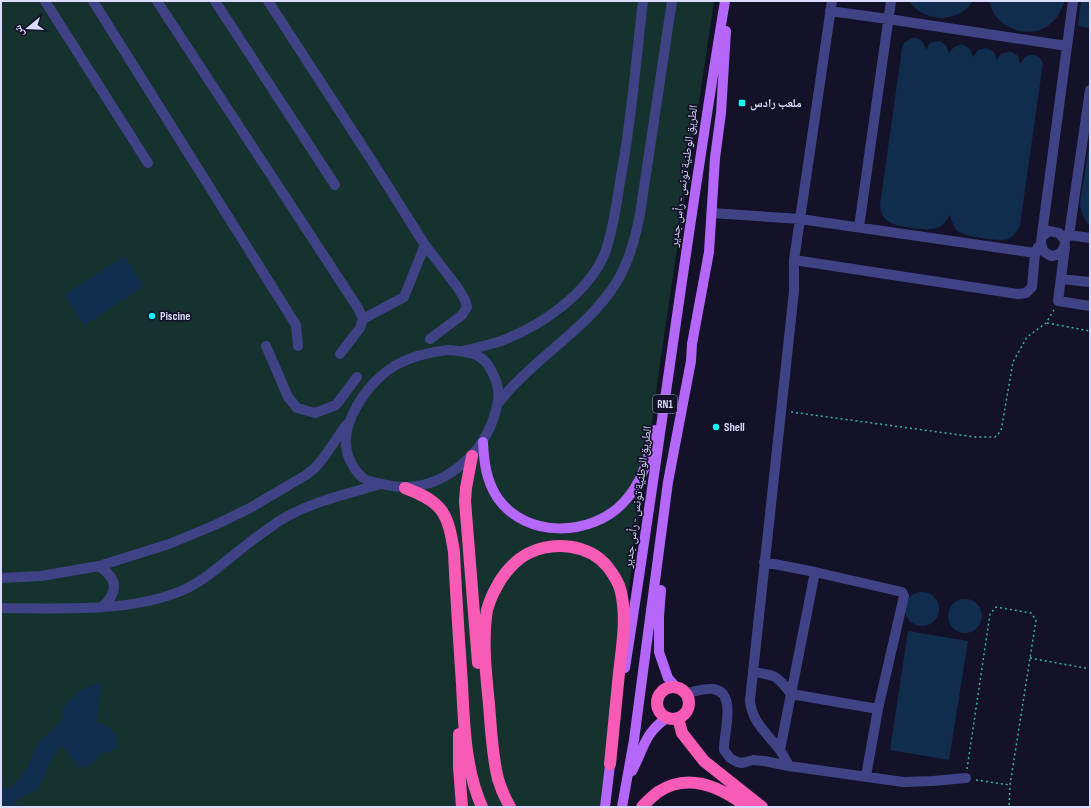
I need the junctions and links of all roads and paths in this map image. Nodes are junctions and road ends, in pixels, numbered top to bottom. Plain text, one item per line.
1 (45, 1) edge
2 (93, 1) edge
3 (157, 1) edge
4 (215, 1) edge
5 (268, 1) edge
6 (644, 1) edge
7 (672, 1) edge
8 (726, 1) edge
9 (891, 1) edge
10 (1073, 1) edge
11 (831, 6) edge
12 (888, 19) junction
13 (1067, 46) junction
14 (1090, 90) edge
15 (148, 163) dead end
16 (335, 185) dead end
17 (712, 213) junction
18 (800, 219) junction
19 (859, 227) junction
20 (1090, 238) edge
21 (1041, 240) junction
22 (1066, 240) junction
23 (425, 245) junction
24 (1035, 253) junction
25 (794, 260) junction
26 (1061, 279) junction
27 (1090, 282) edge
28 (1058, 301) junction
29 (1090, 306) edge
30 (363, 320) junction
31 (1046, 323) junction
32 (1090, 331) edge
33 (430, 339) dead end
34 (266, 346) dead end
35 (298, 346) dead end
36 (462, 351) junction
37 (340, 354) dead end
38 (669, 374) junction
39 (358, 377) dead end
40 (499, 402) junction
41 (781, 411) junction
42 (352, 415) junction
43 (483, 442) junction
44 (472, 456) junction
45 (382, 484) junction
46 (405, 488) junction
47 (660, 540) junction
48 (764, 562) junction
49 (99, 566) junction
50 (814, 572) junction
51 (1, 578) edge
52 (102, 607) junction
53 (1, 608) edge
54 (1030, 658) junction
55 (460, 663) junction
56 (1090, 669) edge
57 (753, 672) junction
58 (681, 690) junction
59 (791, 694) junction
60 (878, 709) junction
61 (673, 718) junction
62 (780, 750) junction
63 (610, 764) junction
64 (789, 766) junction
65 (866, 776) junction
66 (628, 778) junction
67 (966, 778) junction
68 (1010, 785) junction
69 (462, 807) edge
70 (482, 807) edge
71 (501, 807) edge
72 (510, 807) edge
73 (605, 807) edge
74 (622, 807) edge
75 (642, 807) edge
76 (747, 807) edge
77 (762, 807) edge
78 (1008, 807) edge

1 - 15 street
2 - 35 street
3 - 30 street
4 - 16 street
5 - 23 street
6 - 36 street
7 - 40 street
8 - 17 main road, الطريق الوطنية تونس - رأس جدير / RN1
8 - 38 main road, الطريق الوطنية تونس - رأس جدير / RN1
9 - 12 street
10 - 13 street
11 - 12 street
11 - 18 street
12 - 13 street
12 - 19 street
13 - 21 street
14 - 22 street
17 - 18 street
17 - 47 main road, الطريق الوطنية تونس - رأس جدير / RN1
18 - 19 street
18 - 25 street
19 - 24 street
20 - 22 street
21 - 22 street
21 - 22 street
21 - 24 street
22 - 26 street
23 - 30 street
23 - 33 street
24 - 25 street
25 - 41 street
26 - 27 street
26 - 28 street
28 - 29 street
28 - 31 path
30 - 37 street
31 - 32 path
31 - 41 path
34 - 39 street
36 - 40 street
36 - 42 street
38 - 43 main road
38 - 63 main road, الطريق الوطنية تونس - رأس جدير / RN1
40 - 43 street
41 - 48 street
42 - 45 street
42 - 49 street
43 - 44 street
44 - 46 street
44 - 71 highway
45 - 46 street
45 - 52 street
46 - 55 highway
47 - 58 main road
47 - 66 main road, الطريق الوطنية تونس - رأس جدير / RN1
48 - 50 street
48 - 57 street
49 - 51 street
49 - 52 street
50 - 59 street
50 - 60 street
52 - 53 street
54 - 56 path
54 - 67 path
54 - 68 path
55 - 69 highway
55 - 70 highway
57 - 59 street
57 - 62 street
58 - 61 highway
58 - 61 highway
58 - 64 street
59 - 60 street
59 - 62 street
60 - 65 street
61 - 66 main road
61 - 77 highway
62 - 64 street
63 - 72 highway
63 - 73 main road, الطريق الوطنية تونس - رأس جدير / RN1
64 - 65 street
65 - 67 street
66 - 74 main road, الطريق الوطنية تونس - رأس جدير / RN1
67 - 68 path
68 - 78 path
75 - 76 highway

